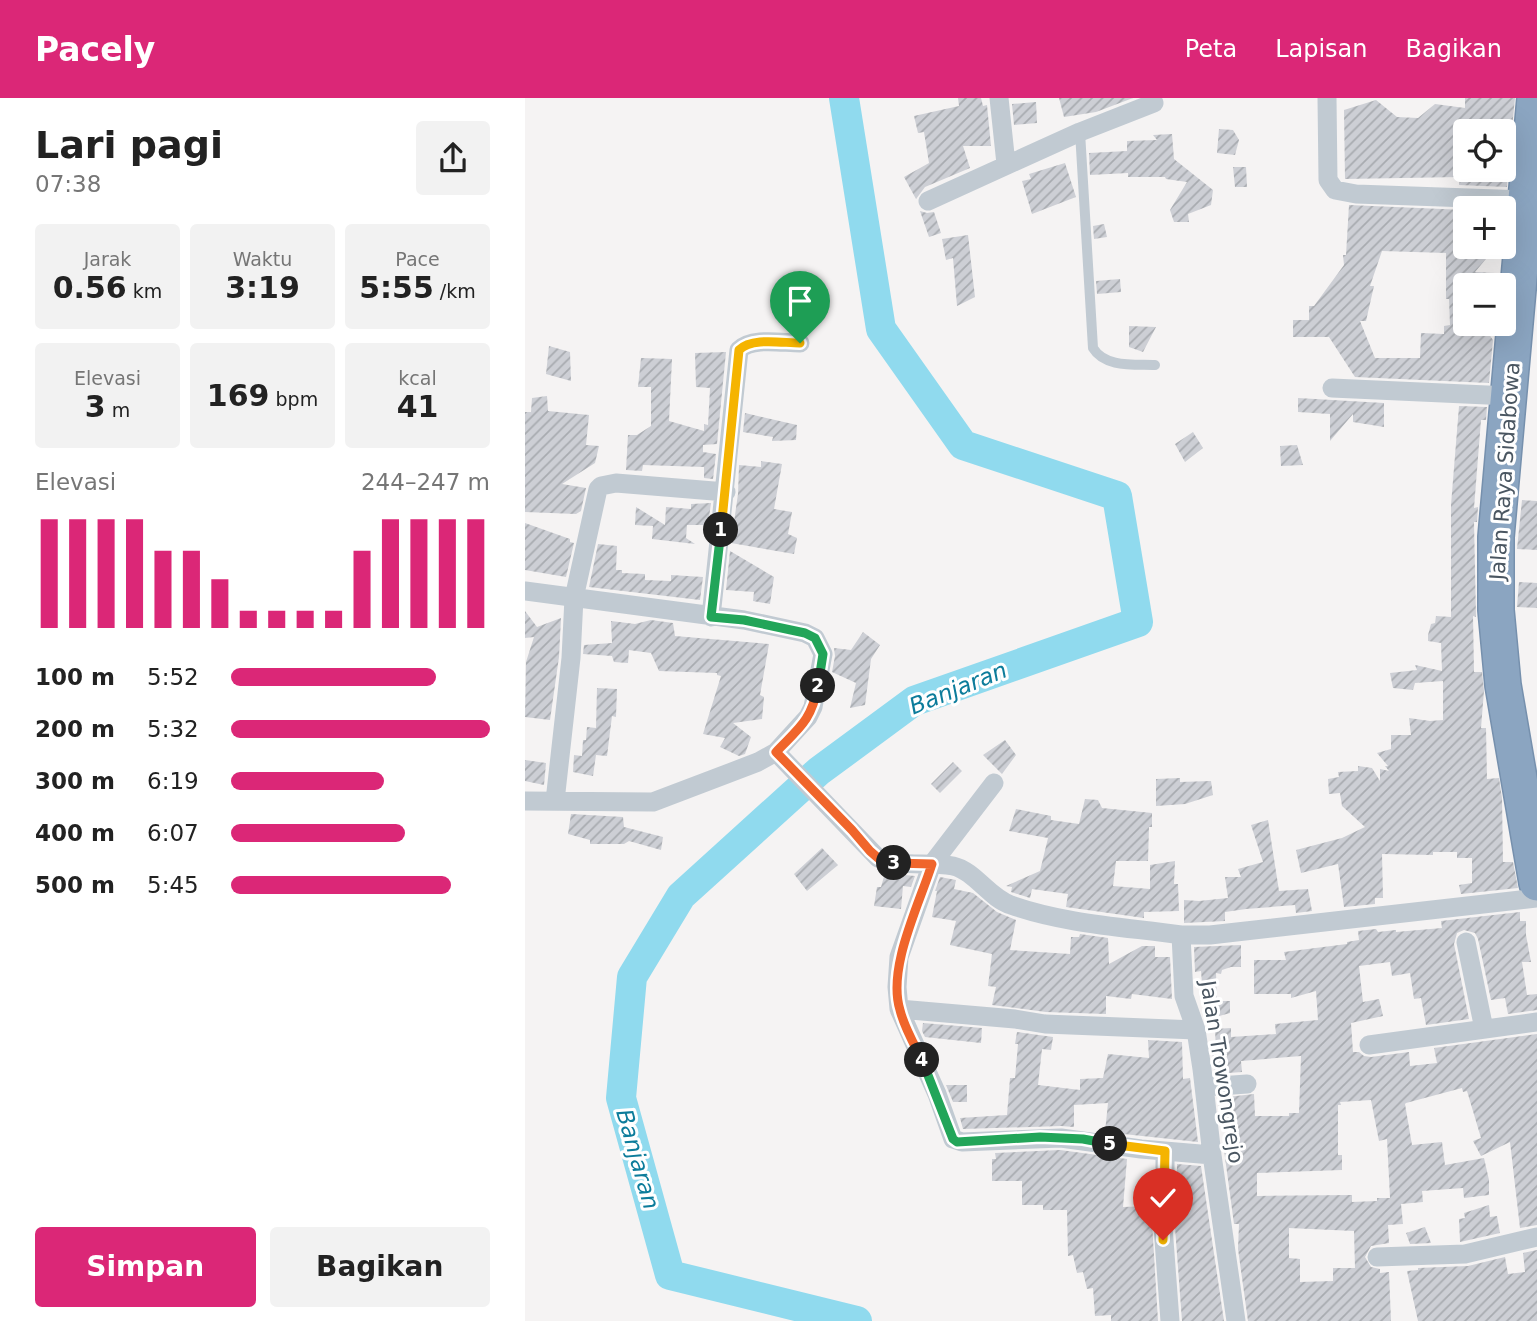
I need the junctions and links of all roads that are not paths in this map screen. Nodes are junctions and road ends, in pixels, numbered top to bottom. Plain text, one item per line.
1 (999, 98) edge
2 (1328, 98) edge
3 (1535, 98) edge
4 (1154, 103) dead end
5 (1080, 132) junction
6 (1006, 164) junction
7 (1528, 200) junction
8 (928, 201) dead end
9 (1530, 237) edge
10 (800, 343) dead end
11 (1155, 365) dead end
12 (1332, 388) dead end
13 (1509, 396) junction
14 (726, 492) junction
15 (525, 592) edge
16 (575, 598) junction
17 (711, 617) junction
18 (782, 756) junction
19 (994, 783) dead end
20 (525, 801) edge
21 (555, 801) junction
22 (932, 864) junction
23 (1537, 883) edge
24 (1537, 898) edge
25 (1181, 935) junction
26 (1467, 942) dead end
27 (899, 1009) junction
28 (1537, 1021) edge
29 (1484, 1029) junction
30 (1196, 1030) junction
31 (1369, 1045) dead end
32 (1247, 1084) dead end
33 (1205, 1087) junction
34 (1165, 1151) junction
35 (1212, 1155) junction
36 (1537, 1237) edge
37 (1377, 1257) dead end
38 (1170, 1321) edge
39 (1237, 1321) edge

1 - 6 street
2 - 7 street
3 - 7 highway, Jalan Raya Sidabowa
4 - 5 street
5 - 6 street
5 - 11 lane
6 - 8 street
7 - 9 highway, Jalan Raya Sidabowa
9 - 13 highway, Jalan Raya Sidabowa
10 - 14 street
12 - 13 street
13 - 23 highway, Jalan Raya Sidabowa
14 - 16 street
14 - 17 street
15 - 16 street
16 - 17 street
16 - 21 street
17 - 18 street
18 - 21 street
18 - 22 street
19 - 22 street
20 - 21 street
22 - 25 street
22 - 27 street
24 - 25 street
25 - 30 street, Jalan Trowongrejo
26 - 29 street
27 - 30 street
27 - 34 street
28 - 29 street
29 - 31 street
30 - 33 street, Jalan Trowongrejo
32 - 33 street
33 - 35 street, Jalan Trowongrejo
34 - 35 street
34 - 38 street
35 - 39 street, Jalan Trowongrejo
36 - 37 street

